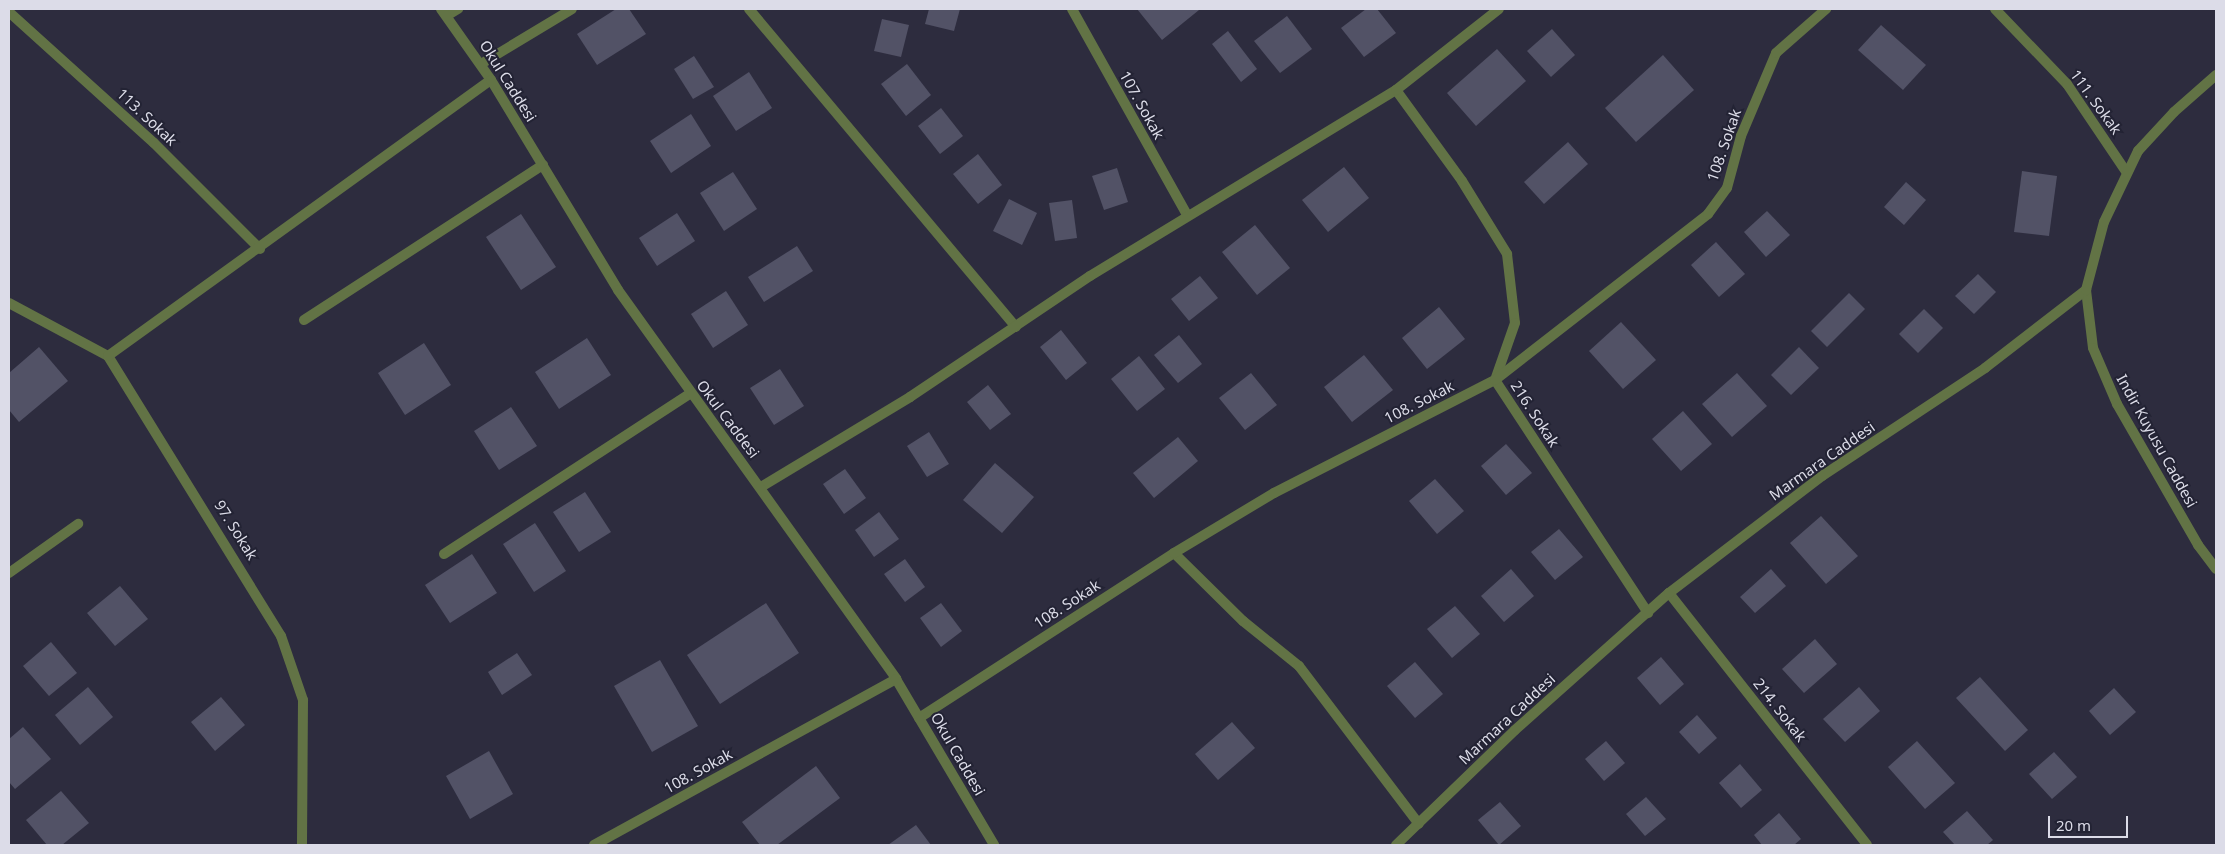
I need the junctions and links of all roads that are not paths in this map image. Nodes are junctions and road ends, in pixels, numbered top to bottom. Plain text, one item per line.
1 (458, 9) edge
2 (572, 9) edge
3 (749, 9) edge
4 (1072, 9) edge
5 (1499, 9) edge
6 (1826, 9) edge
7 (1995, 9) edge
8 (9, 12) edge
9 (444, 12) edge
10 (481, 64) junction
11 (2216, 76) edge
12 (491, 80) junction
13 (1396, 90) junction
14 (543, 165) junction
15 (2128, 173) junction
16 (1187, 215) junction
17 (260, 249) junction
18 (2086, 290) junction
19 (9, 303) edge
20 (304, 320) dead end
21 (1016, 327) junction
22 (108, 356) junction
23 (1495, 380) junction
24 (690, 394) junction
25 (761, 487) junction
26 (78, 524) dead end
27 (1174, 552) junction
28 (444, 554) dead end
29 (2216, 569) edge
30 (9, 573) edge
31 (1670, 593) junction
32 (1648, 612) junction
33 (896, 678) junction
34 (919, 718) junction
35 (1418, 824) junction
36 (302, 845) edge
37 (594, 845) edge
38 (994, 845) edge
39 (1396, 845) edge
40 (1867, 845) edge

1 - 9 street
2 - 10 street
3 - 21 street
4 - 16 street, 107. Sokak
5 - 13 street
6 - 23 street, 108. Sokak
7 - 15 street, 111. Sokak
8 - 17 street, 113. Sokak
9 - 10 street, Okul Caddesi
10 - 12 street, Okul Caddesi
11 - 15 street
12 - 14 street, Okul Caddesi
12 - 17 street
13 - 16 street
13 - 23 street, 216. Sokak
14 - 20 street
14 - 24 street, Okul Caddesi
15 - 18 street
16 - 21 street
17 - 22 street
18 - 29 street, Indir Kuyusu Caddesi
18 - 31 street, Marmara Caddesi
19 - 22 street
21 - 25 street
22 - 36 street, 97. Sokak
23 - 27 street, 108. Sokak
23 - 32 street, 216. Sokak
24 - 25 street, Okul Caddesi
24 - 28 street
25 - 33 street, Okul Caddesi
26 - 30 street
27 - 34 street, 108. Sokak
27 - 35 street
31 - 32 street, Marmara Caddesi
31 - 40 street, 214. Sokak
32 - 35 street, Marmara Caddesi
33 - 34 street, Okul Caddesi
33 - 37 street, 108. Sokak
34 - 38 street, Okul Caddesi
35 - 39 street, Marmara Caddesi

